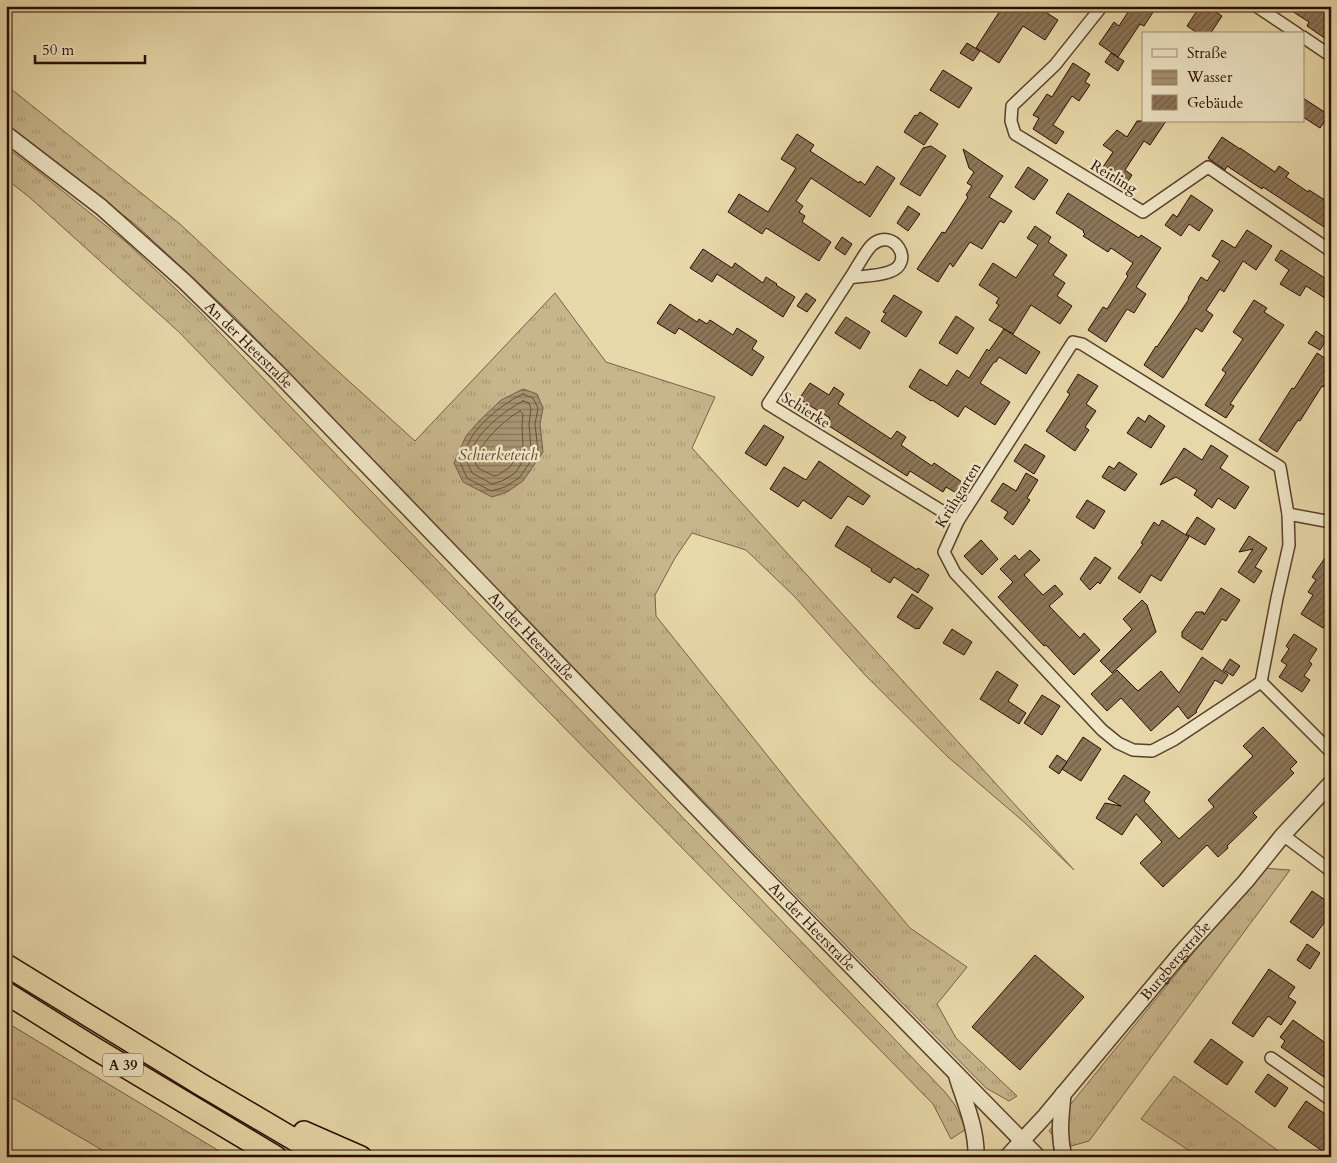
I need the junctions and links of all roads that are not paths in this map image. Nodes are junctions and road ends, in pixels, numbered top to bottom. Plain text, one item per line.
1 (1102, 6) edge
2 (1256, 6) edge
3 (1295, 32) edge
4 (1304, 39) edge
5 (1331, 56) edge
6 (6, 134) edge
7 (1331, 251) edge
8 (850, 278) dead end
9 (1288, 514) junction
10 (958, 521) junction
11 (1331, 522) edge
12 (1261, 682) junction
13 (1331, 752) edge
14 (1331, 783) edge
15 (1283, 835) junction
16 (1331, 871) edge
17 (6, 965) edge
18 (6, 993) edge
19 (1271, 1058) dead end
20 (956, 1073) junction
21 (200, 1084) junction
22 (1063, 1094) junction
23 (1331, 1100) edge
24 (240, 1136) junction
25 (1022, 1140) junction
26 (262, 1157) edge
27 (276, 1157) edge
28 (324, 1157) edge
29 (361, 1157) edge
30 (976, 1157) edge
31 (1007, 1157) edge
32 (1038, 1157) edge
33 (1064, 1157) edge

1 - 7 street, Reitling
2 - 3 street
4 - 5 street
6 - 20 street, An der Heerstraße
8 - 10 street, Schierke
9 - 10 street, Krühgarten
9 - 11 street
9 - 12 street, Krühgarten
10 - 12 street, Krühgarten
12 - 13 street
14 - 15 street, Burgbergstraße
15 - 16 street
15 - 22 street, Burgbergstraße
17 - 21 highway, A 39
18 - 24 highway, A 39
19 - 23 street
20 - 25 street, An der Heerstraße
20 - 30 street
21 - 28 highway, A 39
21 - 29 highway
22 - 25 street, Burgbergstraße
22 - 33 street
24 - 26 highway
24 - 27 highway, A 39
25 - 31 street, Burgbergstraße
25 - 32 street, An der Heerstraße

